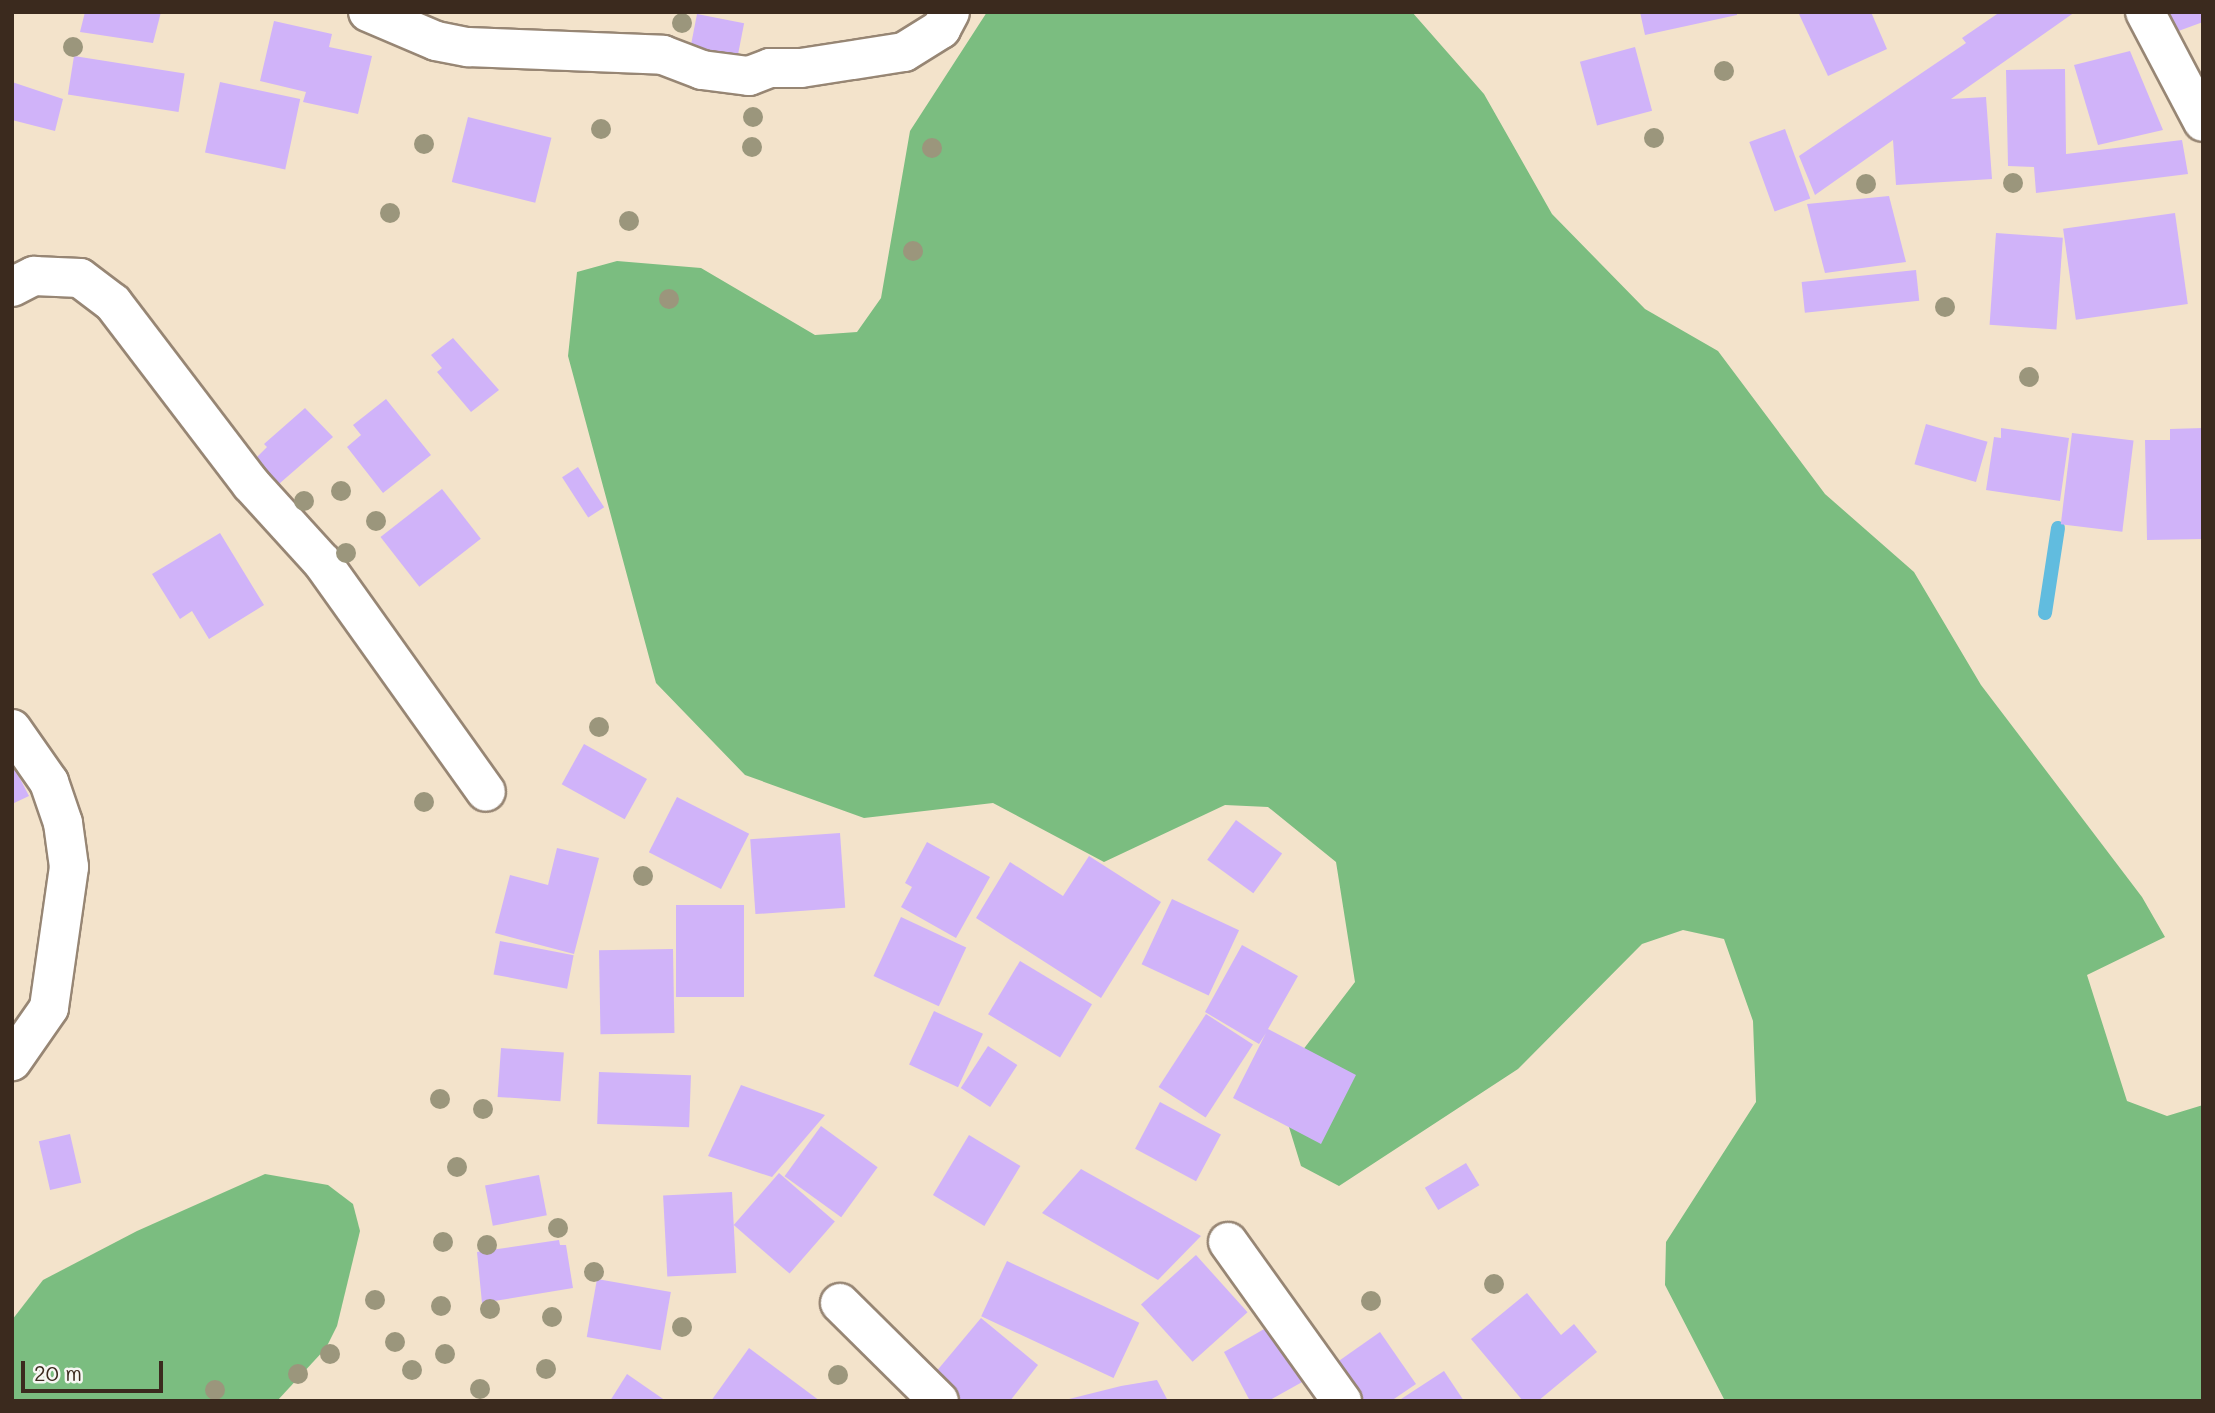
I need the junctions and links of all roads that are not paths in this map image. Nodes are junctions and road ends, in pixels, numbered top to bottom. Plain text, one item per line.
1 (368, 12) edge
2 (950, 12) edge
3 (2145, 12) edge
4 (2203, 122) edge
5 (12, 287) edge
6 (12, 729) edge
7 (486, 792) dead end
8 (12, 1061) edge
9 (1228, 1242) dead end
10 (840, 1303) dead end
11 (939, 1401) edge
12 (1342, 1401) edge

1 - 2 street
3 - 4 street
5 - 7 street
6 - 8 street
9 - 12 street
10 - 11 street

